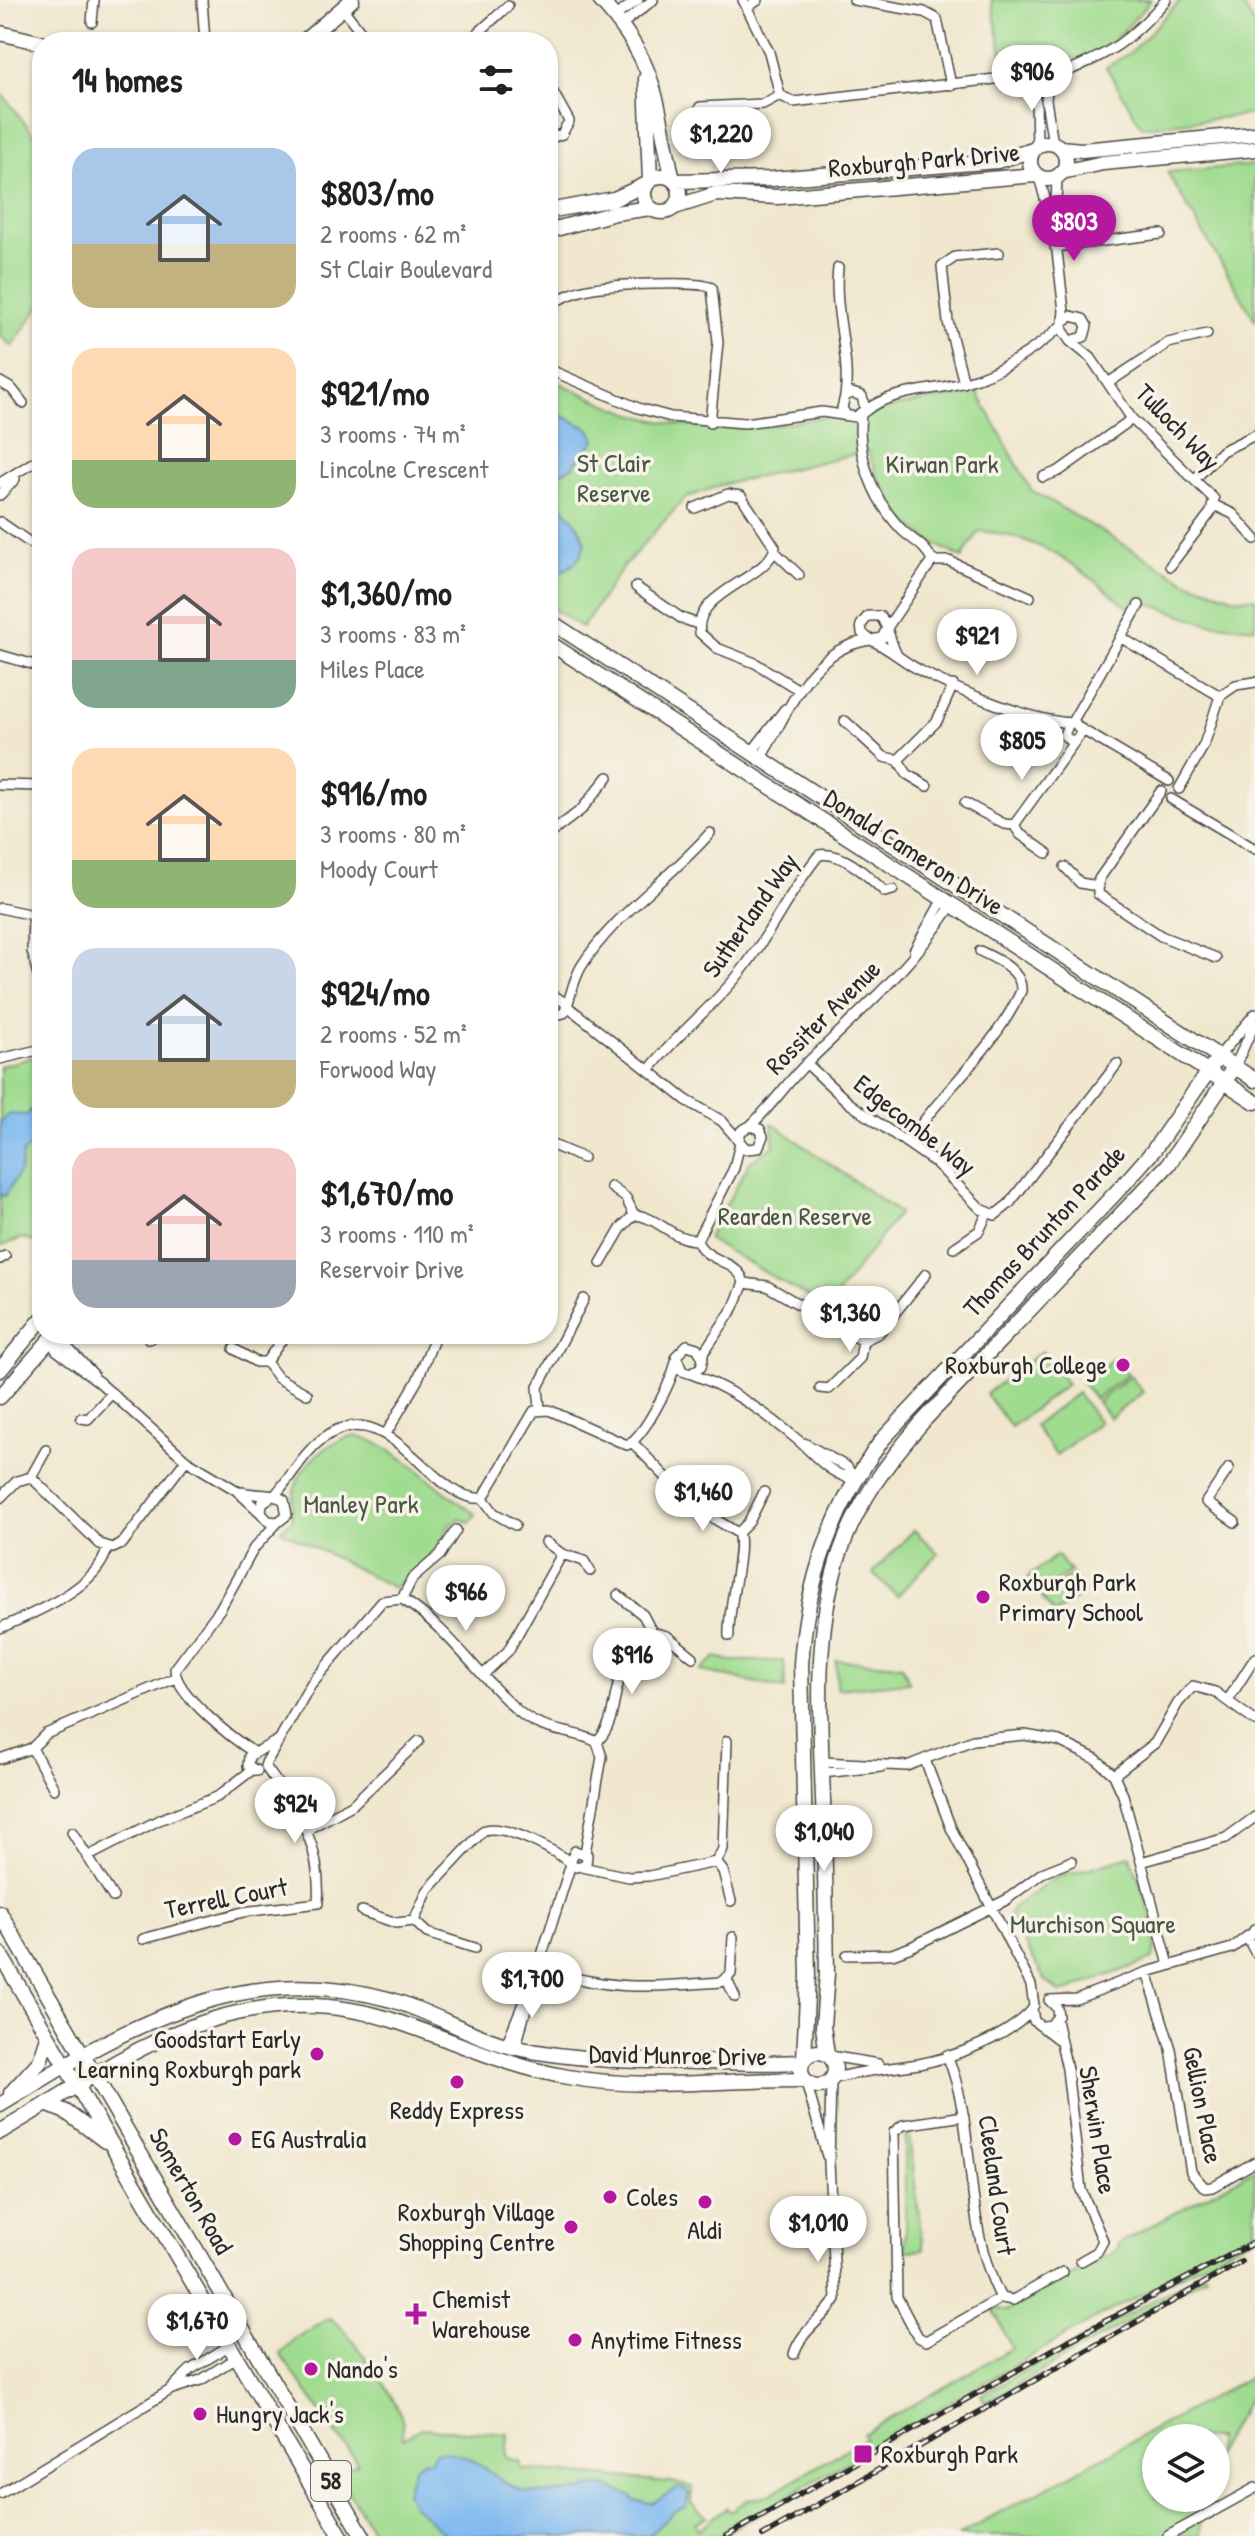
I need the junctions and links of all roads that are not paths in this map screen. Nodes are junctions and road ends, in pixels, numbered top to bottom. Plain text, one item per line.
1 (94, 0) edge
2 (202, 0) edge
3 (600, 0) edge
4 (638, 0) edge
5 (653, 0) edge
6 (758, 0) edge
7 (854, 0) edge
8 (1166, 0) edge
9 (745, 3) edge
10 (348, 4) edge
11 (508, 6) dead end
12 (618, 21) junction
13 (92, 22) dead end
14 (204, 32) edge
15 (315, 32) edge
16 (363, 32) edge
17 (479, 32) edge
18 (0, 33) edge
19 (32, 41) edge
20 (642, 58) junction
21 (1047, 64) junction
22 (1028, 65) junction
23 (1077, 67) junction
24 (1004, 78) junction
25 (1049, 81) junction
26 (1029, 82) junction
27 (951, 85) junction
28 (780, 95) junction
29 (558, 101) edge
30 (700, 107) dead end
31 (1255, 134) edge
32 (558, 135) edge
33 (1057, 146) junction
34 (1035, 148) junction
35 (1255, 149) edge
36 (1059, 174) junction
37 (1037, 176) junction
38 (674, 180) junction
39 (648, 182) junction
40 (675, 207) junction
41 (651, 208) junction
42 (558, 209) edge
43 (558, 228) edge
44 (1055, 234) junction
45 (1161, 234) dead end
46 (1055, 247) junction
47 (999, 253) dead end
48 (838, 268) dead end
49 (1063, 297) junction
50 (558, 300) edge
51 (1079, 317) junction
52 (1063, 323) junction
53 (1086, 334) junction
54 (1207, 334) dead end
55 (1069, 340) junction
56 (1044, 341) junction
57 (1091, 358) junction
58 (558, 373) edge
59 (847, 373) junction
60 (0, 382) edge
61 (964, 383) junction
62 (1108, 383) junction
63 (860, 395) junction
64 (844, 398) junction
65 (886, 399) junction
66 (23, 403) dead end
67 (822, 412) junction
68 (862, 413) junction
69 (848, 416) junction
70 (1132, 419) junction
71 (710, 423) junction
72 (859, 435) junction
73 (1255, 435) edge
74 (32, 464) edge
75 (20, 473) junction
76 (1043, 477) dead end
77 (1195, 479) junction
78 (0, 483) edge
79 (0, 495) edge
80 (1214, 505) junction
81 (695, 508) dead end
82 (0, 513) edge
83 (0, 522) edge
84 (13, 532) junction
85 (1255, 539) edge
86 (32, 544) edge
87 (774, 551) junction
88 (932, 561) junction
89 (1170, 566) dead end
90 (799, 575) dead end
91 (636, 587) dead end
92 (1030, 597) dead end
93 (902, 603) junction
94 (1139, 605) dead end
95 (876, 615) junction
96 (698, 624) junction
97 (861, 625) junction
98 (558, 627) edge
99 (886, 629) junction
100 (1120, 637) junction
101 (871, 640) junction
102 (558, 649) edge
103 (840, 650) junction
104 (0, 655) edge
105 (899, 658) junction
106 (32, 664) edge
107 (1255, 682) edge
108 (953, 685) junction
109 (799, 690) junction
110 (1220, 696) junction
111 (1044, 720) junction
112 (845, 721) dead end
113 (1076, 725) junction
114 (1070, 738) junction
115 (1101, 743) junction
116 (756, 756) junction
117 (898, 760) junction
118 (1191, 766) junction
119 (1147, 769) junction
120 (746, 771) junction
121 (608, 777) dead end
122 (1170, 781) junction
123 (0, 785) edge
124 (32, 786) edge
125 (927, 786) dead end
126 (1179, 790) junction
127 (1166, 794) junction
128 (965, 803) dead end
129 (1194, 810) junction
130 (1014, 825) junction
131 (558, 827) edge
132 (710, 833) dead end
133 (1255, 849) edge
134 (1047, 853) dead end
135 (1065, 867) dead end
136 (957, 886) junction
137 (1097, 886) junction
138 (893, 890) dead end
139 (947, 902) junction
140 (0, 908) edge
141 (32, 916) edge
142 (980, 951) dead end
143 (1216, 958) dead end
144 (572, 984) junction
145 (558, 994) edge
146 (558, 1000) edge
147 (567, 1005) junction
148 (1255, 1014) edge
149 (560, 1016) joint
150 (583, 1022) junction
151 (1255, 1023) edge
152 (32, 1051) edge
153 (1219, 1056) junction
154 (0, 1059) edge
155 (806, 1063) junction
156 (1117, 1064) dead end
157 (1235, 1066) junction
158 (650, 1069) junction
159 (1208, 1072) junction
160 (1255, 1080) edge
161 (1224, 1083) junction
162 (1255, 1102) edge
163 (769, 1109) junction
164 (722, 1121) junction
165 (748, 1126) junction
166 (763, 1136) junction
167 (739, 1141) junction
168 (908, 1143) junction
169 (558, 1147) edge
170 (754, 1150) junction
171 (583, 1158) dead end
172 (734, 1168) junction
173 (611, 1187) dead end
174 (987, 1214) junction
175 (634, 1215) junction
176 (697, 1240) junction
177 (954, 1248) dead end
178 (601, 1263) dead end
179 (926, 1274) dead end
180 (744, 1283) junction
181 (584, 1299) dead end
182 (714, 1333) junction
183 (863, 1341) junction
184 (37, 1344) edge
185 (43, 1344) edge
186 (58, 1344) edge
187 (279, 1344) edge
188 (432, 1344) edge
189 (687, 1345) junction
190 (234, 1349) dead end
191 (703, 1357) junction
192 (676, 1361) junction
193 (266, 1362) junction
194 (0, 1370) edge
195 (690, 1373) junction
196 (667, 1387) junction
197 (723, 1388) junction
198 (820, 1388) dead end
199 (112, 1393) junction
200 (307, 1394) dead end
201 (0, 1397) edge
202 (540, 1409) junction
203 (81, 1418) dead end
204 (386, 1434) junction
205 (632, 1442) junction
206 (46, 1450) dead end
207 (186, 1460) junction
208 (1229, 1468) dead end
209 (293, 1472) junction
210 (31, 1477) junction
211 (847, 1479) junction
212 (870, 1489) junction
213 (236, 1490) junction
214 (764, 1492) dead end
215 (273, 1496) junction
216 (0, 1498) edge
217 (483, 1498) junction
218 (288, 1506) junction
219 (262, 1514) junction
220 (278, 1522) junction
221 (1235, 1522) dead end
222 (515, 1525) dead end
223 (456, 1530) dead end
224 (738, 1533) junction
225 (546, 1542) dead end
226 (107, 1548) junction
227 (254, 1548) junction
228 (562, 1554) junction
229 (590, 1571) dead end
230 (618, 1595) dead end
231 (402, 1599) junction
232 (0, 1628) edge
233 (652, 1632) junction
234 (729, 1636) dead end
235 (693, 1657) dead end
236 (1255, 1658) edge
237 (485, 1673) junction
238 (175, 1678) junction
239 (1228, 1700) junction
240 (1255, 1721) edge
241 (419, 1741) dead end
242 (727, 1741) dead end
243 (597, 1742) junction
244 (32, 1748) junction
245 (0, 1759) edge
246 (925, 1760) junction
247 (255, 1763) junction
248 (822, 1767) junction
249 (803, 1768) junction
250 (1114, 1775) junction
251 (54, 1789) dead end
252 (1255, 1817) edge
253 (308, 1829) junction
254 (72, 1832) dead end
255 (548, 1848) junction
256 (581, 1852) junction
257 (87, 1857) junction
258 (1072, 1861) dead end
259 (716, 1862) junction
260 (1141, 1862) junction
261 (576, 1865) junction
262 (608, 1871) junction
263 (113, 1897) dead end
264 (731, 1901) dead end
265 (992, 1908) junction
266 (362, 1911) dead end
267 (0, 1913) edge
268 (414, 1921) junction
269 (1252, 1932) edge
270 (733, 1937) dead end
271 (143, 1939) dead end
272 (475, 1948) dead end
273 (1232, 1948) junction
274 (1254, 1952) edge
275 (0, 1954) edge
276 (847, 1955) dead end
277 (1169, 1965) junction
278 (538, 1967) junction
279 (1147, 1972) junction
280 (727, 1980) junction
281 (1031, 1985) junction
282 (735, 1997) dead end
283 (1076, 1999) junction
284 (1048, 2000) junction
285 (1033, 2007) junction
286 (1057, 2018) junction
287 (1042, 2026) junction
288 (1013, 2027) junction
289 (48, 2037) junction
290 (1059, 2040) junction
291 (511, 2046) junction
292 (84, 2054) junction
293 (947, 2055) junction
294 (829, 2056) junction
295 (803, 2060) junction
296 (507, 2064) junction
297 (65, 2066) junction
298 (888, 2066) junction
299 (96, 2074) junction
300 (831, 2080) junction
301 (806, 2081) junction
302 (76, 2086) junction
303 (46, 2104) junction
304 (0, 2105) edge
305 (964, 2116) junction
306 (0, 2132) edge
307 (109, 2143) junction
308 (1255, 2162) edge
309 (829, 2163) junction
310 (1081, 2261) dead end
311 (1063, 2272) dead end
312 (1001, 2298) junction
313 (250, 2342) junction
314 (230, 2353) junction
315 (794, 2354) dead end
316 (1255, 2488) edge
317 (0, 2494) edge
318 (341, 2536) edge
319 (363, 2536) edge
320 (1168, 2536) edge

1 - 13 street
2 - 14 street
3 - 12 street
4 - 12 street
5 - 12 street
6 - 9 street
7 - 27 street
8 - 23 street
9 - 28 street
10 - 15 street
10 - 16 street
11 - 17 street
12 - 20 street
18 - 19 street
20 - 38 street
20 - 39 street
21 - 22 street
21 - 23 street
21 - 25 street
22 - 24 street
22 - 26 street
23 - 25 street
24 - 26 street
24 - 27 street
25 - 26 street
25 - 33 street
26 - 34 street
27 - 28 street
28 - 30 street
29 - 32 street
31 - 33 street
33 - 34 street
33 - 36 street
34 - 37 street
34 - 38 street, Roxburgh Park Drive
35 - 36 street
36 - 37 street
36 - 44 street
37 - 40 street, Roxburgh Park Drive
37 - 44 street
38 - 39 street
38 - 40 street
39 - 41 street
39 - 42 street
40 - 41 street
41 - 43 street
44 - 46 street
45 - 46 street
46 - 49 street
47 - 61 street
48 - 59 street
49 - 51 street
49 - 52 street
50 - 71 street
51 - 52 street
51 - 53 street
52 - 55 street
52 - 56 street
53 - 55 street
53 - 57 street, Tulloch Way
54 - 62 street
55 - 56 street
55 - 57 street, Tulloch Way
56 - 61 street
57 - 62 street, Tulloch Way
58 - 71 street
59 - 63 street
59 - 64 street
60 - 66 street
61 - 65 street
62 - 70 street, Tulloch Way
63 - 64 street
63 - 65 street
63 - 68 street
64 - 67 street
64 - 69 street
65 - 68 street
67 - 69 street
67 - 71 street
68 - 69 street
68 - 72 street
69 - 72 street
70 - 76 street
70 - 77 street, Tulloch Way
72 - 88 street
73 - 77 street
74 - 75 street
75 - 78 street
75 - 79 street
77 - 80 street, Tulloch Way
80 - 85 street
80 - 89 street, Tulloch Way
81 - 87 street
82 - 84 street
83 - 84 street
84 - 86 street
87 - 90 street
87 - 96 street
88 - 92 street
88 - 93 street
91 - 96 street
93 - 95 street
93 - 99 street
94 - 100 street
95 - 97 street
95 - 99 street
96 - 109 street
97 - 101 street
97 - 103 street
98 - 116 street, Donald Cameron Drive
99 - 101 street
99 - 105 street
100 - 110 street
100 - 113 street
101 - 103 street
101 - 105 street
102 - 120 street, Donald Cameron Drive
103 - 109 street
104 - 106 street
105 - 108 street
107 - 110 street
108 - 111 street
108 - 117 street
109 - 116 street
110 - 118 street
111 - 113 street
111 - 114 street
112 - 117 street
113 - 114 street
113 - 114 street
113 - 115 street
114 - 115 street
114 - 130 street
115 - 119 street
116 - 120 street
116 - 136 street, Donald Cameron Drive
117 - 125 street
118 - 122 street
118 - 126 street
119 - 122 street
119 - 127 street
120 - 139 street, Donald Cameron Drive
121 - 131 street
122 - 126 street
122 - 127 street
123 - 124 street
126 - 127 street
126 - 129 street
127 - 129 street
127 - 137 street
128 - 130 street
129 - 133 street
130 - 134 street
132 - 144 street
135 - 137 street
136 - 139 street, Rossiter Avenue
136 - 153 street, Donald Cameron Drive
137 - 143 street
138 - 158 street, Sutherland Way
139 - 155 street, Rossiter Avenue
139 - 159 street, Donald Cameron Drive
140 - 141 street
142 - 168 street
144 - 145 street
144 - 147 street
146 - 147 street
147 - 149 street
147 - 150 street
148 - 153 street
149 - 150 street
150 - 158 street
151 - 157 street
152 - 154 street
153 - 157 street, Donald Cameron Drive
153 - 159 street, Thomas Brunton Parade
155 - 163 street, Rossiter Avenue
155 - 168 street, Edgecombe Way
156 - 174 street
157 - 160 street, Donald Cameron Drive
157 - 161 street, Thomas Brunton Parade
158 - 164 street
159 - 161 street, Donald Cameron Drive
159 - 211 street, Thomas Brunton Parade
161 - 162 street, Donald Cameron Drive
161 - 212 street, Thomas Brunton Parade
163 - 165 street, Rossiter Avenue
163 - 166 street, Rossiter Avenue
164 - 165 street
164 - 167 street
165 - 166 street
165 - 167 street
166 - 170 street
167 - 170 street
167 - 172 street
168 - 174 street, Edgecombe Way
169 - 171 street
170 - 172 street
172 - 176 street
173 - 175 street
174 - 177 street
175 - 176 street
175 - 178 street
176 - 180 street
179 - 183 street
180 - 182 street
180 - 183 street
181 - 202 street
182 - 189 street
182 - 191 street
183 - 198 street
184 - 194 street
185 - 201 street
186 - 199 street
187 - 193 street
188 - 204 street
189 - 191 street
189 - 192 street
190 - 193 street
191 - 195 street
191 - 197 street
192 - 195 street
192 - 196 street
193 - 200 street
195 - 196 street
195 - 197 street
196 - 205 street
197 - 211 street
199 - 203 street
199 - 207 street
202 - 205 street
202 - 217 street
204 - 209 street
204 - 217 street
205 - 224 street
206 - 210 street
207 - 213 street
207 - 226 street
208 - 221 street
209 - 215 street
209 - 218 street
210 - 216 street
210 - 226 street
211 - 212 street
211 - 249 street, Thomas Brunton Parade
212 - 248 street, Thomas Brunton Parade
213 - 215 street
213 - 219 street
214 - 224 street
215 - 218 street
215 - 219 street
217 - 222 street
218 - 220 street
219 - 220 street
219 - 227 street
220 - 227 street
223 - 231 street
224 - 234 street
225 - 228 street
226 - 232 street
227 - 238 street
228 - 229 street
228 - 237 street
230 - 233 street
231 - 237 street
231 - 247 street
233 - 235 street
233 - 243 street
236 - 239 street
237 - 243 street
238 - 244 street
238 - 247 street
239 - 240 street
239 - 250 street
241 - 253 street
242 - 259 street
243 - 256 street
244 - 245 street
244 - 251 street
246 - 248 street
246 - 250 street
246 - 265 street
247 - 253 street
247 - 257 street
248 - 249 street
248 - 294 street, Thomas Brunton Parade
249 - 295 street, Thomas Brunton Parade
250 - 260 street
252 - 260 street
253 - 271 street, Terrell Court
254 - 257 street
255 - 256 street
255 - 261 street
255 - 268 street
256 - 261 street
256 - 261 street
256 - 262 street
257 - 263 street
258 - 265 street
259 - 262 street
259 - 264 street
260 - 277 street
261 - 262 street
261 - 278 street
265 - 276 street
265 - 281 street
266 - 268 street
267 - 292 street, Somerton Road / 58
268 - 272 street
269 - 273 street
269 - 274 street
270 - 280 street
273 - 274 street
273 - 277 street
275 - 289 street, Somerton Road / 58
277 - 279 street
278 - 280 street
278 - 291 street
279 - 283 street
279 - 308 street, Gellion Place
280 - 282 street
281 - 284 street
281 - 285 street
283 - 284 street
283 - 286 street
284 - 285 street
284 - 286 street
285 - 287 street
285 - 288 street
286 - 287 street
286 - 290 street, Sherwin Place
287 - 288 street
287 - 290 street, Sherwin Place
288 - 293 street
289 - 297 street, Somerton Road / 58
289 - 304 street
290 - 310 street, Sherwin Place
291 - 292 street, David Munroe Drive
291 - 295 street, David Munroe Drive
291 - 296 street
292 - 297 street, David Munroe Drive
292 - 299 street, Somerton Road / 58
293 - 298 street
293 - 305 street, Cleeland Court
294 - 295 street
294 - 298 street
294 - 300 street
295 - 301 street
296 - 299 street, David Munroe Drive
296 - 301 street, David Munroe Drive
297 - 302 street, Somerton Road / 58
297 - 304 street, David Munroe Drive
298 - 300 street
299 - 302 street, David Munroe Drive
299 - 313 street, Somerton Road / 58
300 - 301 street
300 - 309 street
301 - 309 street
302 - 303 street, David Munroe Drive
302 - 307 street, Somerton Road / 58
303 - 306 street, David Munroe Drive
303 - 307 street
305 - 312 street, Cleeland Court
305 - 312 street
307 - 314 street, Somerton Road / 58
309 - 315 street
311 - 312 street, Cleeland Court
313 - 314 street
313 - 319 street, Somerton Road / 58
314 - 317 street
314 - 318 street, Somerton Road / 58
316 - 320 street

